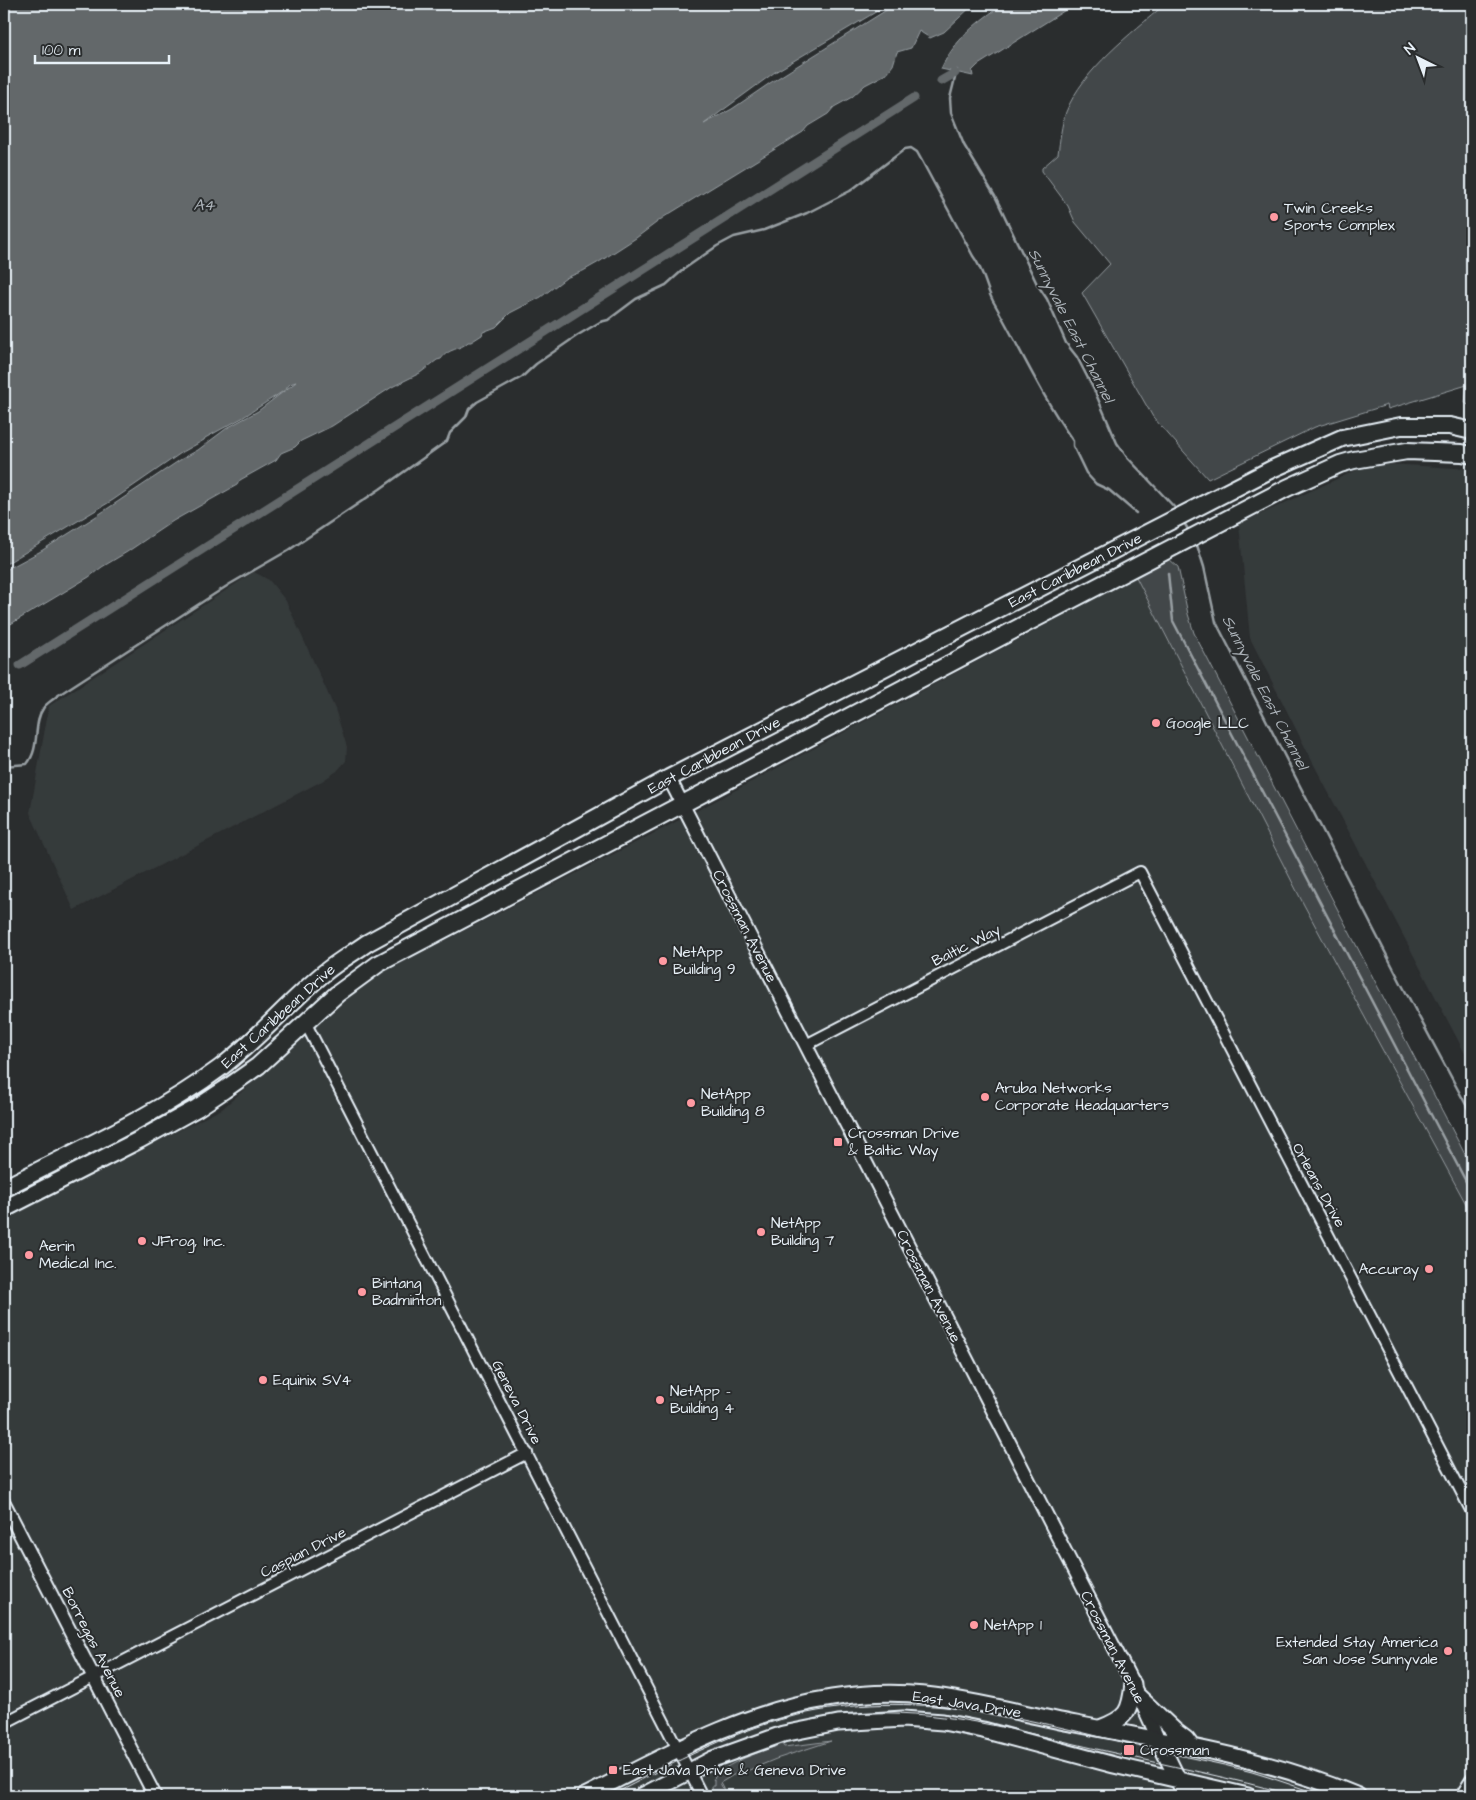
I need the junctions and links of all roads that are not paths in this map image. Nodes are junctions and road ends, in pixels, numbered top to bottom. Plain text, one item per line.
1 (1472, 431) edge
2 (1472, 455) edge
3 (669, 778) junction
4 (683, 804) junction
5 (1140, 872) joint
6 (305, 1022) junction
7 (806, 1045) junction
8 (4, 1188) edge
9 (4, 1210) edge
10 (527, 1454) junction
11 (4, 1502) edge
12 (1472, 1512) edge
13 (94, 1677) junction
14 (1135, 1690) junction
15 (4, 1723) edge
16 (1098, 1729) junction
17 (1159, 1741) junction
18 (1192, 1747) junction
19 (678, 1749) junction
20 (689, 1771) junction
21 (1178, 1779) junction
22 (1472, 1780) edge
23 (155, 1796) edge
24 (585, 1796) edge
25 (642, 1796) edge
26 (702, 1796) edge
27 (1186, 1796) edge
28 (1248, 1796) edge
29 (1358, 1796) edge
30 (1462, 1796) edge

1 - 3 main road, East Caribbean Drive
2 - 4 main road, East Caribbean Drive
3 - 4 street, Crossman Avenue
3 - 8 main road, East Caribbean Drive
4 - 6 main road, East Caribbean Drive
4 - 7 street, Crossman Avenue
5 - 7 street, Baltic Way
5 - 12 street, Orleans Drive
6 - 9 main road, East Caribbean Drive
6 - 10 street, Geneva Drive
7 - 14 street, Crossman Avenue
10 - 13 street, Caspian Drive
10 - 19 street, Geneva Drive
11 - 13 street, Borregas Avenue
13 - 15 street, Caspian Drive
13 - 23 street, Borregas Avenue
14 - 16 main road
14 - 17 street, Crossman Avenue
14 - 18 main road
16 - 17 main road, East Java Drive
16 - 19 main road, East Java Drive
17 - 18 main road, East Java Drive
17 - 21 main road, Crossman Avenue
18 - 29 main road, East Java Drive
19 - 20 street, Geneva Drive
19 - 24 main road, East Java Drive
20 - 21 main road, East Java Drive
20 - 25 main road, East Java Drive
20 - 26 street, Geneva Drive
21 - 27 main road, Crossman Avenue
21 - 28 main road, East Java Drive
22 - 30 street

